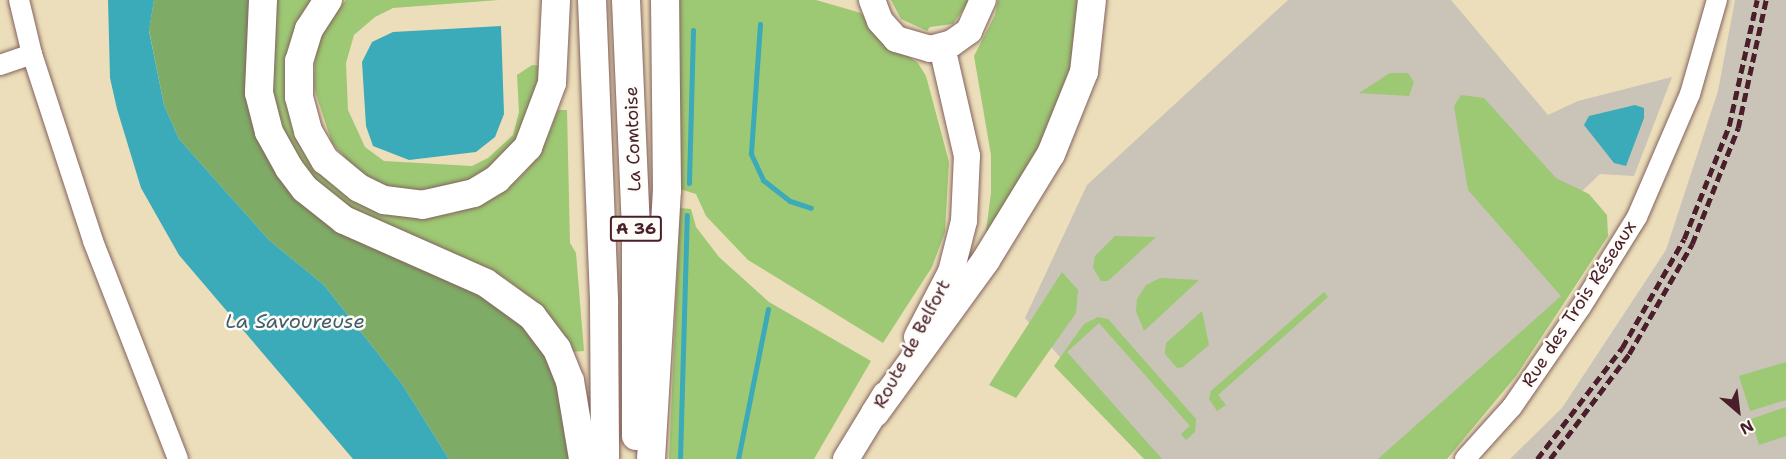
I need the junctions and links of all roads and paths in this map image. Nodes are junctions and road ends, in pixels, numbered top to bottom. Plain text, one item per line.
1 (19, 0) edge
2 (263, 0) edge
3 (328, 0) edge
4 (556, 0) edge
5 (592, 0) edge
6 (626, 0) edge
7 (665, 0) edge
8 (872, 0) edge
9 (983, 0) edge
10 (1092, 0) edge
11 (1718, 0) edge
12 (942, 47) junction
13 (32, 54) junction
14 (0, 64) edge
15 (875, 413) junction
16 (178, 459) edge
17 (583, 459) edge
18 (605, 459) edge
19 (636, 459) edge
20 (651, 459) edge
21 (846, 459) edge
22 (1465, 459) edge

1 - 13 street
2 - 17 highway
3 - 4 highway
5 - 18 highway, La Comtoise / A 36
6 - 19 highway, La Comtoise / A 36
7 - 20 highway
8 - 12 main road
9 - 12 main road
10 - 15 highway
11 - 22 street, Rue des Trois Réseaux
12 - 15 main road, Route de Belfort
13 - 14 street
13 - 16 street
15 - 21 main road, Route de Belfort

